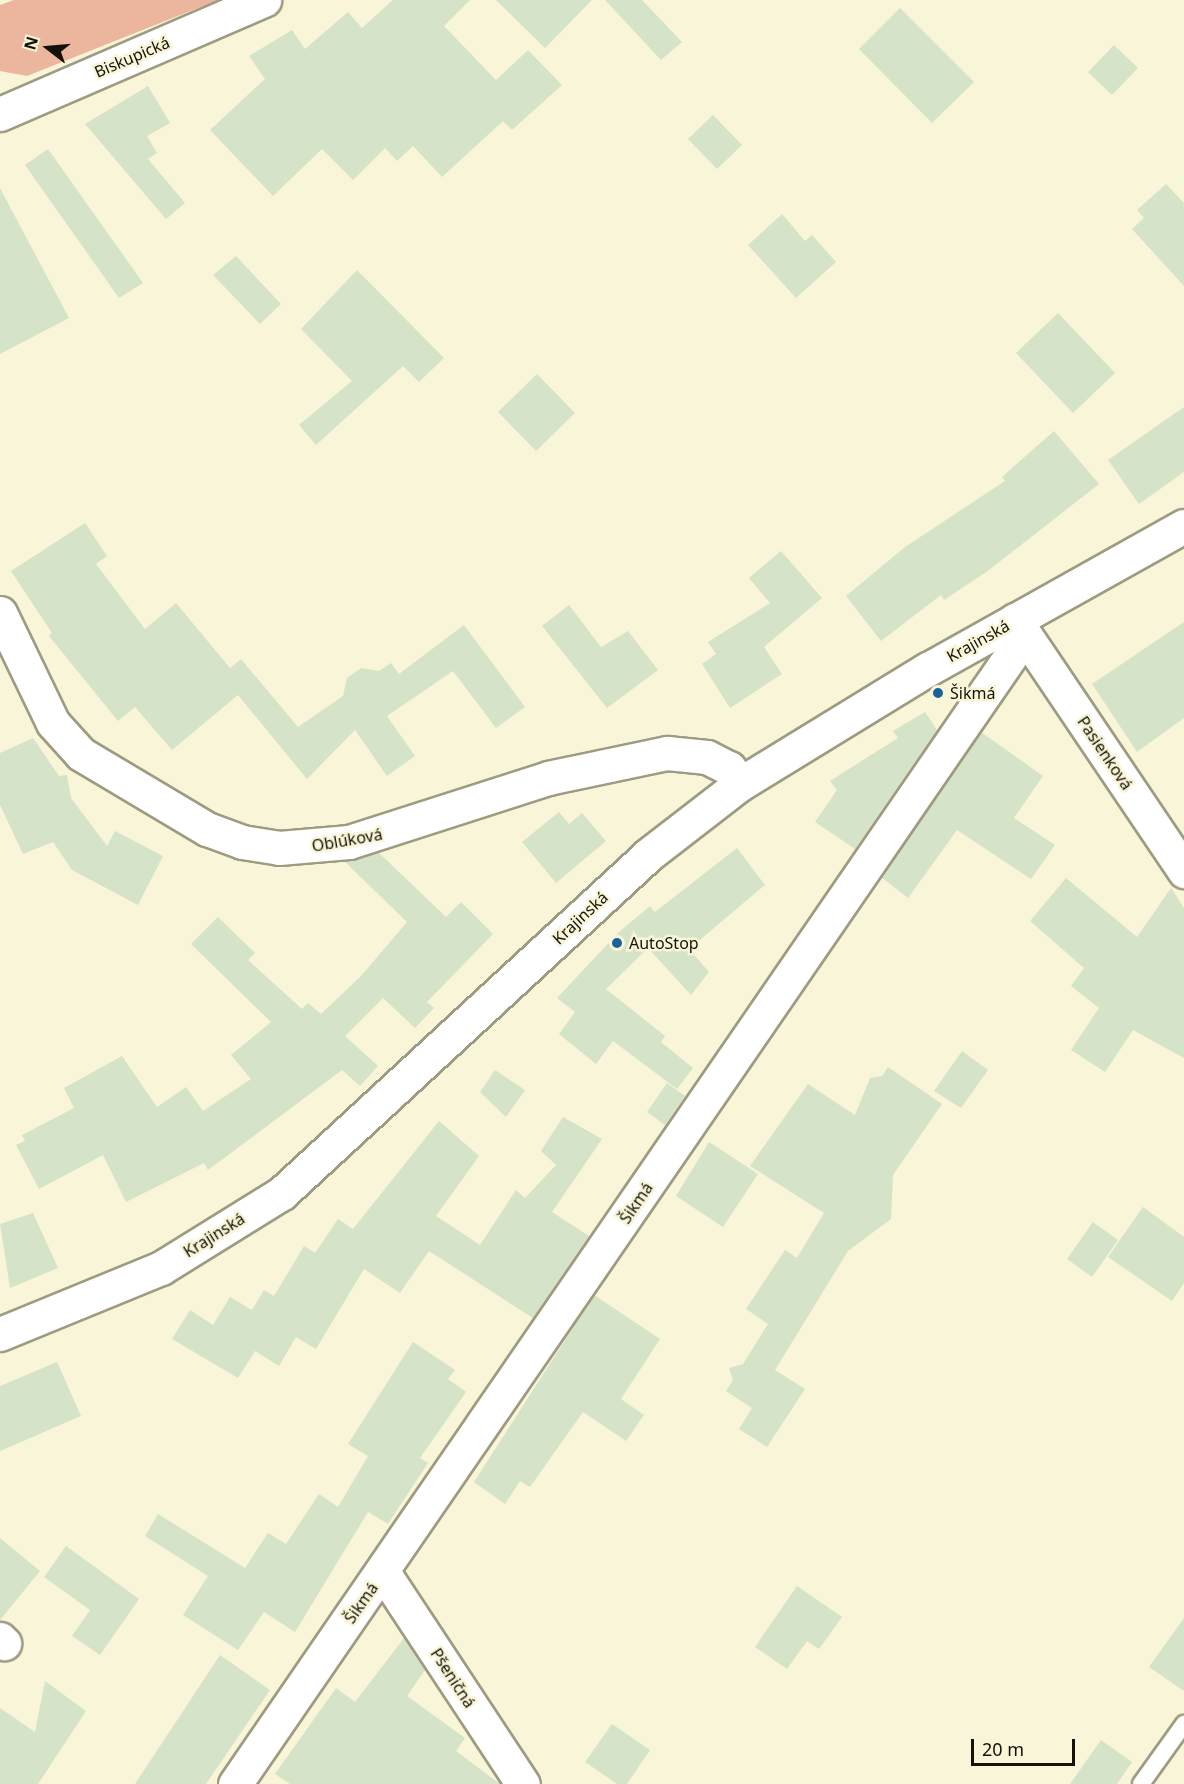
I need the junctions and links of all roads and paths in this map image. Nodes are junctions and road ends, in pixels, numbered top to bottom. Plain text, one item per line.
1 (264, 0) edge
2 (0, 90) edge
3 (37, 98) junction
4 (0, 114) edge
5 (1184, 526) edge
6 (0, 613) edge
7 (1020, 628) junction
8 (740, 784) junction
9 (1184, 871) edge
10 (0, 1334) edge
11 (383, 1572) junction
12 (1184, 1724) edge
13 (235, 1784) edge
14 (523, 1784) edge
15 (1141, 1784) edge

1 - 3 street, Biskupická
2 - 3 street
3 - 4 street, Biskupická
5 - 7 street, Krajinská
6 - 8 street, Oblúková
7 - 8 street, Krajinská
7 - 9 street, Pasienková
7 - 11 street, Šikmá
8 - 10 street, Krajinská
11 - 13 street, Šikmá
11 - 14 street, Pšeničná
12 - 15 lane

